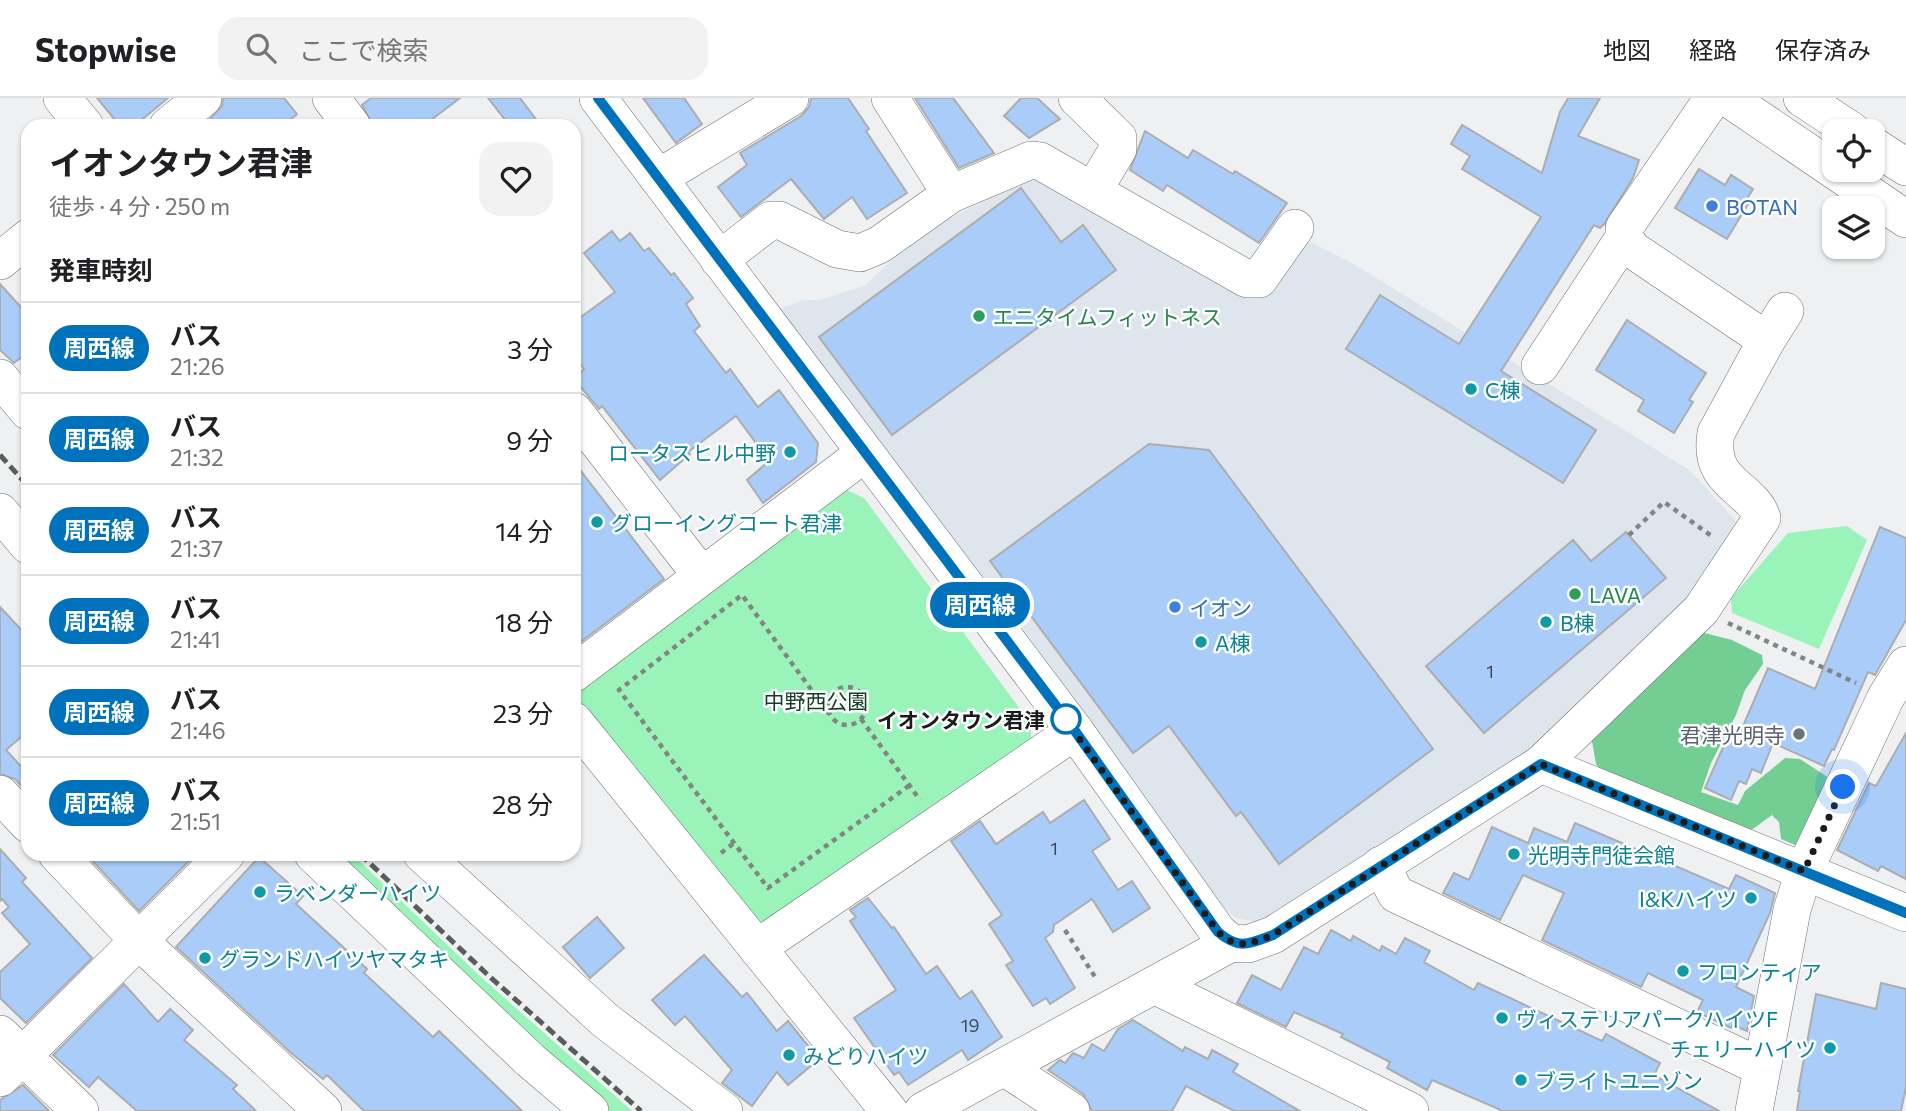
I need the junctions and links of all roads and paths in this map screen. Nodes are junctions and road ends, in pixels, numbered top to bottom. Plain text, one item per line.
1 (62, 98) edge
2 (203, 98) edge
3 (331, 98) edge
4 (598, 98) edge
5 (790, 98) edge
6 (890, 98) edge
7 (1077, 98) edge
8 (1713, 98) edge
9 (1728, 98) edge
10 (1802, 98) edge
11 (79, 119) edge
12 (178, 119) edge
13 (347, 119) edge
14 (1834, 119) edge
15 (1885, 153) edge
16 (1906, 167) edge
17 (658, 178) junction
18 (1093, 191) junction
19 (951, 194) junction
20 (1847, 196) edge
21 (1885, 211) edge
22 (1906, 219) edge
23 (1295, 228) dead end
24 (1623, 238) junction
25 (21, 244) edge
26 (719, 260) junction
27 (0, 261) edge
28 (1785, 311) dead end
29 (1765, 344) junction
30 (1540, 366) dead end
31 (0, 378) edge
32 (21, 403) edge
33 (581, 420) edge
34 (865, 453) junction
35 (0, 512) edge
36 (1688, 520) dead end
37 (1629, 535) dead end
38 (21, 537) edge
39 (701, 575) junction
40 (1700, 610) junction
41 (1906, 666) edge
42 (581, 668) edge
43 (1886, 697) junction
44 (829, 714) junction
45 (861, 719) junction
46 (581, 730) edge
47 (1075, 731) junction
48 (1541, 764) junction
49 (910, 785) junction
50 (0, 794) edge
51 (924, 805) dead end
52 (21, 816) edge
53 (64, 861) edge
54 (219, 861) edge
55 (320, 861) edge
56 (430, 861) edge
57 (1381, 865) junction
58 (1804, 871) junction
59 (1906, 913) edge
60 (1065, 930) dead end
61 (139, 941) junction
62 (1231, 943) junction
63 (757, 948) junction
64 (1154, 985) junction
65 (1114, 1007) junction
66 (7, 1056) edge
67 (1004, 1067) junction
68 (1761, 1067) junction
69 (80, 1111) edge
70 (323, 1111) edge
71 (590, 1111) edge
72 (724, 1111) edge
73 (889, 1111) edge
74 (923, 1111) edge
75 (1071, 1111) edge
76 (1410, 1111) edge
77 (1754, 1111) edge

1 - 11 street
2 - 12 street
3 - 13 street
4 - 17 street
5 - 17 street
6 - 19 street
7 - 18 street
8 - 24 street
9 - 20 street
10 - 14 street
15 - 16 street
17 - 26 street
18 - 19 street
18 - 23 street
19 - 26 street
21 - 22 street
24 - 29 street
24 - 30 street
25 - 27 street
26 - 34 street
28 - 29 street
29 - 40 street
31 - 32 street
33 - 39 street
34 - 39 street
34 - 47 street
35 - 38 street
36 - 37 path
39 - 42 street
40 - 43 path
40 - 48 street
41 - 43 street
43 - 58 street
44 - 45 path
44 - 45 path
44 - 49 path
45 - 49 path
46 - 63 street
47 - 62 street
47 - 63 street
48 - 57 street
48 - 58 street
49 - 51 path
50 - 52 street
53 - 61 street
54 - 61 street
55 - 71 street
56 - 72 street
57 - 62 street
57 - 68 street
58 - 59 street
58 - 68 street
60 - 65 path
61 - 66 street
61 - 70 street
62 - 64 street
63 - 73 street
64 - 65 street
64 - 76 street
65 - 67 street
66 - 69 street
67 - 74 street
67 - 75 street
68 - 77 street

